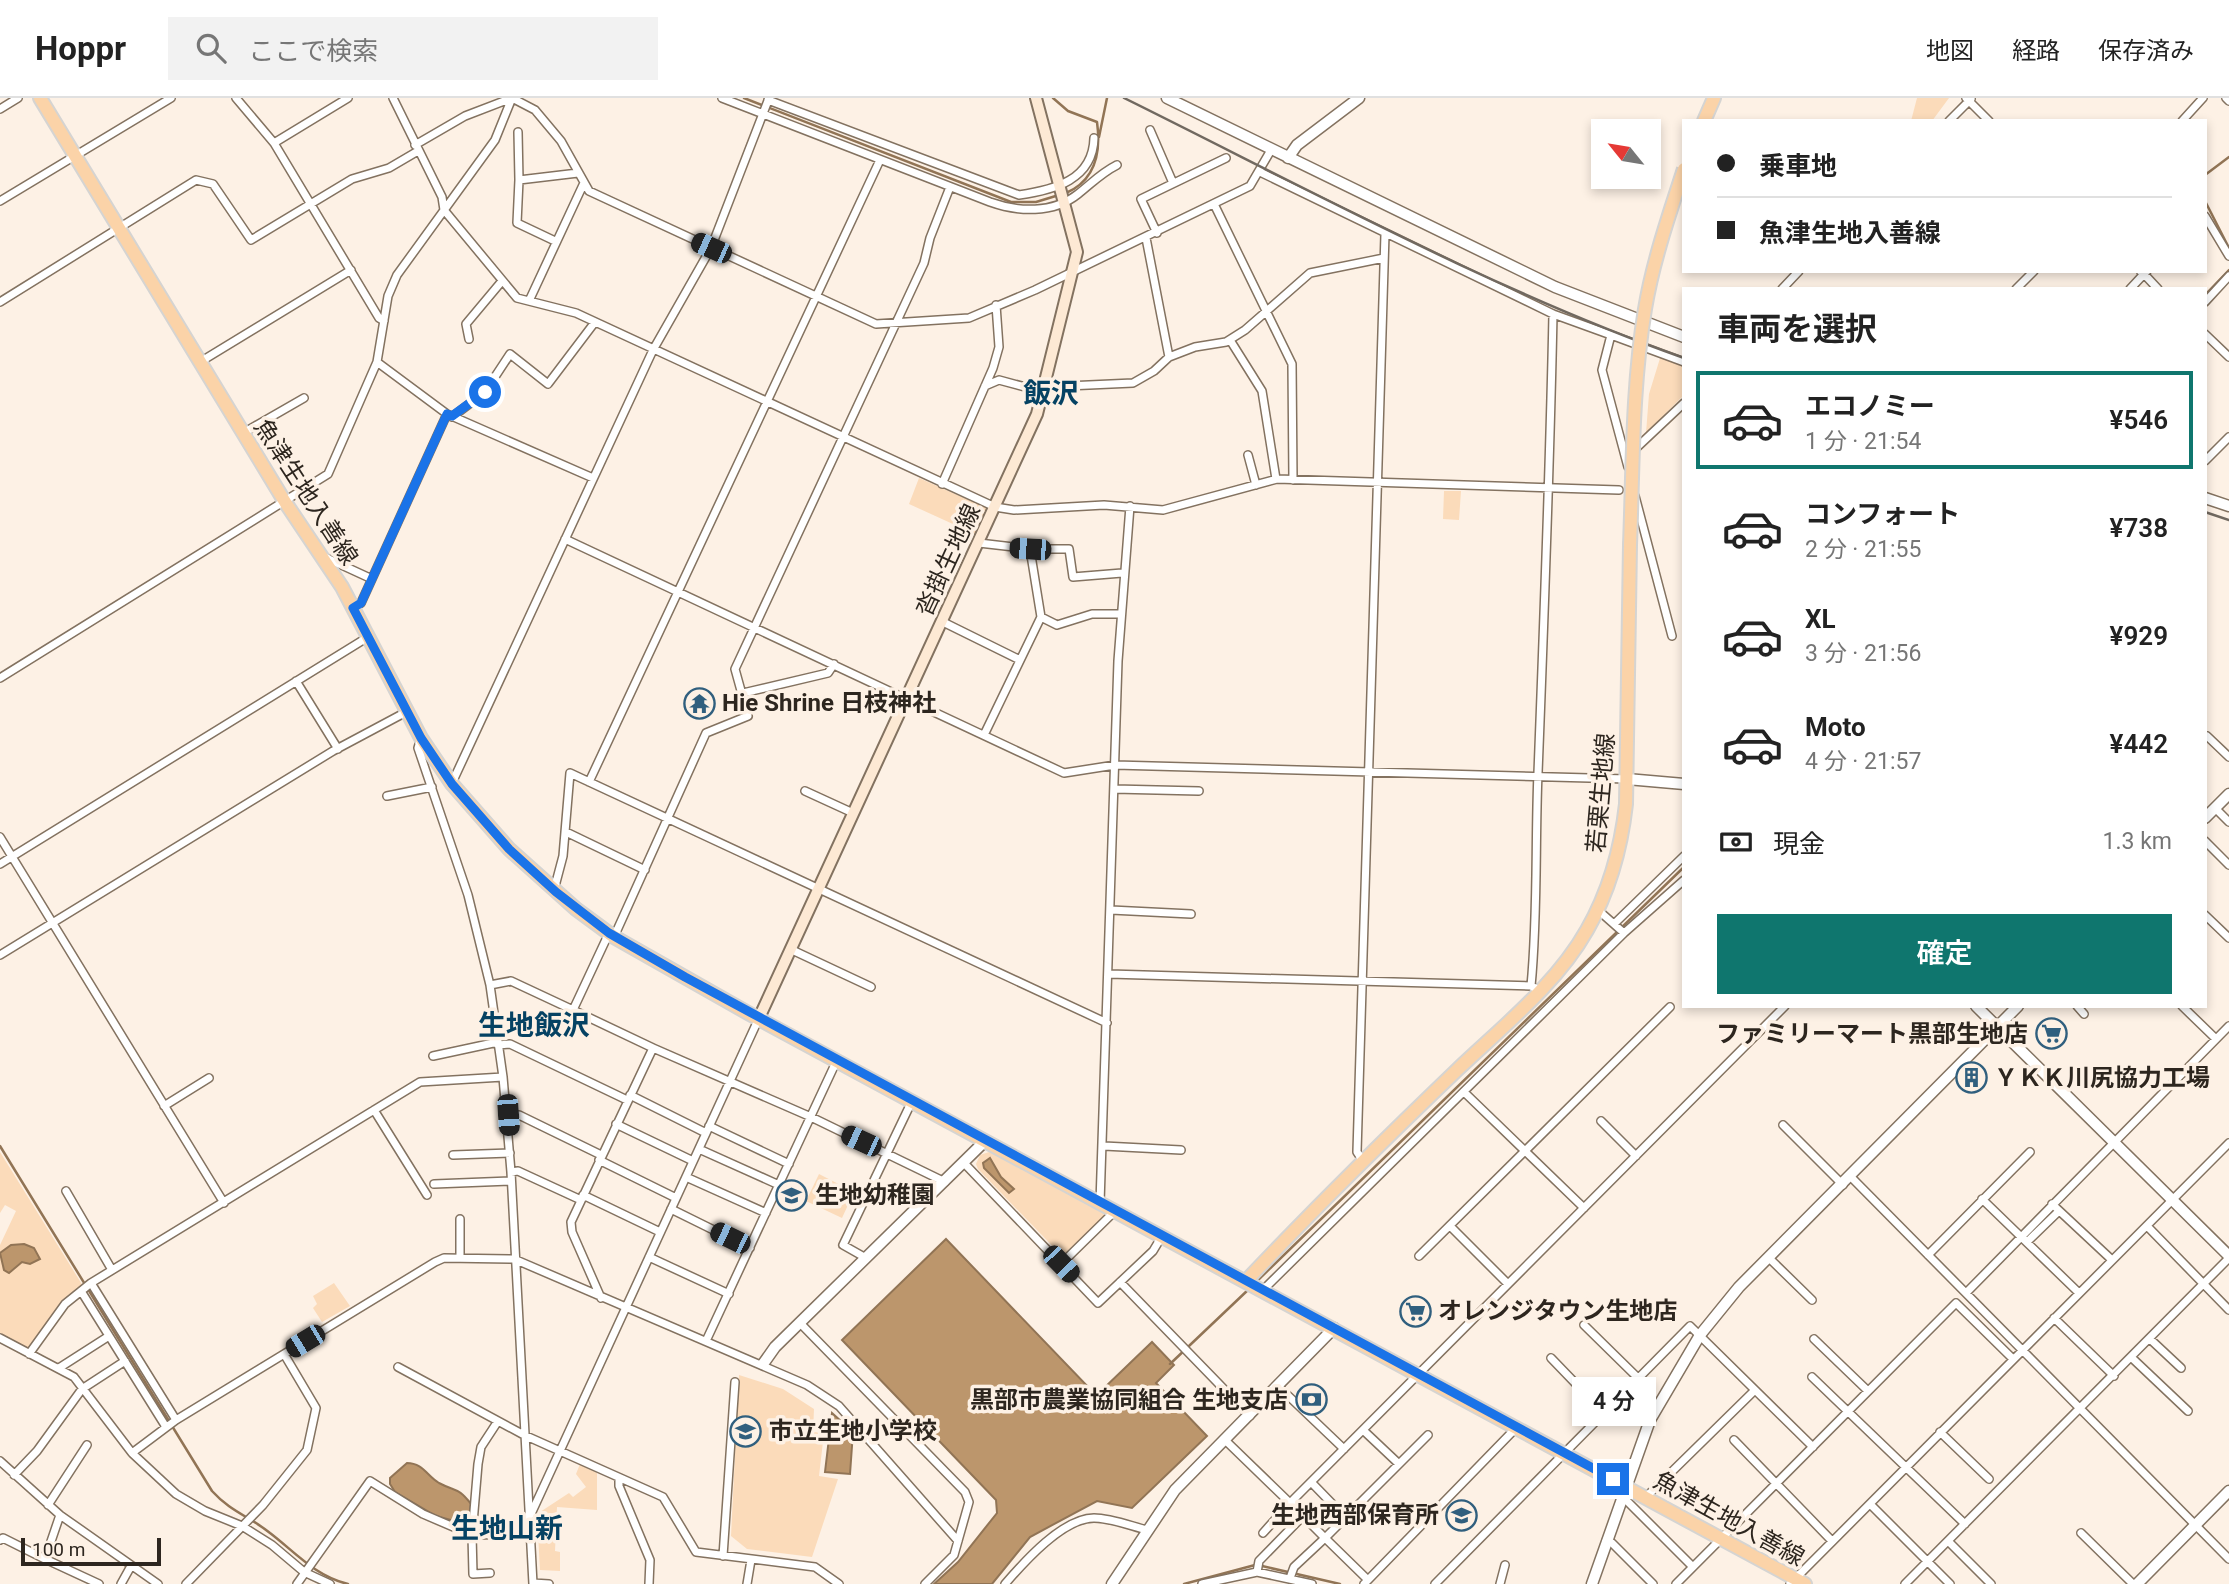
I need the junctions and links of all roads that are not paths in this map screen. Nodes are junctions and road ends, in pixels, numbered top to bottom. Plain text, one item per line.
1 (18, 98) edge
2 (40, 98) edge
3 (171, 98) edge
4 (236, 98) edge
5 (348, 98) edge
6 (393, 98) edge
7 (512, 98) edge
8 (722, 98) edge
9 (1036, 98) edge
10 (1167, 98) edge
11 (1359, 98) edge
12 (1714, 98) edge
13 (2203, 98) edge
14 (769, 99) edge
15 (1969, 99) edge
16 (0, 108) edge
17 (763, 114) junction
18 (1705, 119) edge
19 (1951, 119) edge
20 (1987, 119) edge
21 (2184, 119) edge
22 (1150, 130) dead end
23 (518, 132) dead end
24 (1094, 138) dead end
25 (274, 143) junction
26 (416, 148) junction
27 (1271, 150) junction
28 (75, 156) junction
29 (1226, 158) dead end
30 (1288, 158) junction
31 (880, 160) junction
32 (1117, 165) dead end
33 (1260, 172) junction
34 (578, 173) junction
35 (1682, 175) edge
36 (519, 180) junction
37 (1173, 183) junction
38 (583, 184) junction
39 (950, 187) junction
40 (1062, 193) junction
41 (0, 201) edge
42 (310, 204) junction
43 (1214, 204) junction
44 (444, 210) junction
45 (2207, 219) edge
46 (119, 229) junction
47 (1157, 233) junction
48 (1385, 234) junction
49 (1146, 238) junction
50 (555, 241) junction
51 (711, 248) junction
52 (2229, 256) edge
53 (1384, 258) junction
54 (351, 270) junction
55 (1073, 272) junction
56 (1797, 273) edge
57 (2032, 273) edge
58 (2143, 273) edge
59 (2145, 273) edge
60 (2229, 276) edge
61 (502, 281) junction
62 (1784, 287) edge
63 (2018, 287) edge
64 (2132, 287) edge
65 (2156, 287) edge
66 (816, 296) junction
67 (2207, 300) edge
68 (529, 301) junction
69 (0, 302) edge
70 (996, 305) junction
71 (1269, 313) junction
72 (1553, 314) junction
73 (898, 320) junction
74 (384, 321) junction
75 (595, 323) junction
76 (1611, 335) junction
77 (1682, 336) edge
78 (2207, 336) edge
79 (469, 339) dead end
80 (1230, 340) junction
81 (653, 349) junction
82 (1169, 357) junction
83 (2229, 358) edge
84 (1682, 361) edge
85 (200, 362) junction
86 (377, 362) junction
87 (985, 386) junction
88 (1044, 389) junction
89 (304, 398) dead end
90 (766, 402) junction
91 (1682, 405) edge
92 (449, 415) junction
93 (243, 433) junction
94 (2229, 437) edge
95 (844, 438) junction
96 (1248, 455) dead end
97 (1626, 458) junction
98 (2207, 459) edge
99 (593, 478) junction
100 (1276, 479) junction
101 (1293, 480) junction
102 (1378, 483) junction
103 (942, 484) junction
104 (1256, 485) junction
105 (1550, 489) junction
106 (1619, 490) dead end
107 (2207, 499) edge
108 (285, 502) junction
109 (1130, 506) junction
110 (2229, 506) edge
111 (995, 507) junction
112 (565, 539) junction
113 (979, 543) junction
114 (1030, 549) junction
115 (322, 555) junction
116 (1122, 573) junction
117 (372, 579) junction
118 (677, 592) junction
119 (353, 608) junction
120 (1120, 614) junction
121 (1041, 617) junction
122 (943, 622) junction
123 (755, 628) junction
124 (369, 636) junction
125 (1672, 636) dead end
126 (1020, 660) junction
127 (834, 664) junction
128 (0, 678) edge
129 (296, 681) junction
130 (743, 693) junction
131 (908, 698) junction
132 (408, 711) junction
133 (985, 735) junction
134 (2207, 736) dead end
135 (421, 738) junction
136 (338, 749) junction
137 (2229, 757) edge
138 (1115, 765) junction
139 (1368, 771) junction
140 (1538, 777) junction
141 (1627, 779) junction
142 (589, 782) junction
143 (452, 784) junction
144 (1682, 784) edge
145 (432, 787) junction
146 (1114, 789) junction
147 (805, 791) dead end
148 (1199, 792) dead end
149 (2229, 794) edge
150 (387, 796) dead end
151 (2215, 808) junction
152 (853, 813) junction
153 (2207, 816) edge
154 (667, 819) junction
155 (2229, 822) edge
156 (566, 832) junction
157 (0, 837) edge
158 (2207, 844) edge
159 (12, 856) junction
160 (1682, 858) edge
161 (0, 864) edge
162 (2229, 865) edge
163 (645, 870) junction
164 (1682, 882) edge
165 (817, 889) junction
166 (554, 890) junction
167 (1111, 910) junction
168 (1598, 910) junction
169 (1191, 914) dead end
170 (2207, 917) edge
171 (52, 923) junction
172 (1614, 924) junction
173 (1624, 933) junction
174 (612, 935) junction
175 (2229, 938) edge
176 (790, 949) junction
177 (0, 956) edge
178 (1109, 974) junction
179 (1362, 981) junction
180 (490, 985) junction
181 (871, 987) dead end
182 (1535, 988) junction
183 (1670, 1007) dead end
184 (1782, 1008) edge
185 (1978, 1008) edge
186 (2016, 1008) edge
187 (2079, 1008) edge
188 (2184, 1008) edge
189 (573, 1010) junction
190 (2084, 1014) dead end
191 (759, 1018) junction
192 (1107, 1023) junction
193 (2229, 1026) edge
194 (1998, 1027) junction
195 (2216, 1039) junction
196 (498, 1043) junction
197 (653, 1048) junction
198 (433, 1056) dead end
199 (837, 1060) junction
200 (503, 1077) junction
201 (209, 1078) dead end
202 (730, 1082) junction
203 (1464, 1092) junction
204 (628, 1098) junction
205 (912, 1101) junction
206 (164, 1107) junction
207 (374, 1110) junction
208 (508, 1115) junction
209 (811, 1118) junction
210 (1601, 1121) dead end
211 (616, 1124) junction
212 (1783, 1125) dead end
213 (708, 1129) junction
214 (985, 1141) junction
215 (2112, 1142) junction
216 (2229, 1143) edge
217 (1104, 1146) junction
218 (699, 1149) junction
219 (1181, 1150) dead end
220 (1525, 1152) junction
221 (2030, 1152) dead end
222 (510, 1153) junction
223 (887, 1153) junction
224 (453, 1155) dead end
225 (1636, 1156) junction
226 (600, 1157) junction
227 (693, 1161) junction
228 (1363, 1161) junction
229 (964, 1163) junction
230 (789, 1164) junction
231 (511, 1177) junction
232 (686, 1177) junction
233 (1852, 1177) junction
234 (945, 1182) junction
235 (434, 1184) dead end
236 (779, 1185) junction
237 (1843, 1185) junction
238 (66, 1191) dead end
239 (428, 1195) dead end
240 (582, 1197) junction
241 (676, 1198) junction
242 (1982, 1199) junction
243 (2172, 1200) junction
244 (224, 1203) junction
245 (1100, 1203) junction
246 (2052, 1204) junction
247 (1584, 1208) junction
248 (671, 1209) junction
249 (1115, 1211) junction
250 (2059, 1211) junction
251 (766, 1213) junction
252 (460, 1219) dead end
253 (1450, 1226) junction
254 (2147, 1226) junction
255 (660, 1232) junction
256 (1162, 1236) junction
257 (2024, 1239) junction
258 (750, 1248) junction
259 (1928, 1255) junction
260 (649, 1256) junction
261 (1419, 1256) dead end
262 (2229, 1257) edge
263 (460, 1258) junction
264 (866, 1258) junction
265 (1769, 1258) junction
266 (514, 1259) junction
267 (2112, 1260) junction
268 (1061, 1264) junction
269 (112, 1270) junction
270 (1245, 1281) junction
271 (1121, 1282) junction
272 (91, 1283) junction
273 (1508, 1284) junction
274 (2203, 1284) junction
275 (1263, 1290) junction
276 (81, 1291) junction
277 (1966, 1293) junction
278 (2079, 1293) junction
279 (729, 1294) junction
280 (601, 1298) junction
281 (1812, 1300) dead end
282 (626, 1308) junction
283 (2229, 1310) edge
284 (2054, 1318) junction
285 (800, 1323) junction
286 (1584, 1325) dead end
287 (1334, 1328) junction
288 (1700, 1335) junction
289 (109, 1336) junction
290 (0, 1338) edge
291 (1814, 1339) dead end
292 (2150, 1339) junction
293 (706, 1341) junction
294 (2022, 1350) junction
295 (29, 1354) junction
296 (284, 1354) junction
297 (1551, 1358) dead end
298 (2132, 1358) junction
299 (2013, 1359) junction
300 (125, 1361) junction
301 (762, 1364) junction
302 (398, 1367) dead end
303 (59, 1368) junction
304 (2181, 1368) dead end
305 (1418, 1375) junction
306 (2114, 1376) junction
307 (1812, 1377) dead end
308 (1639, 1379) junction
309 (735, 1382) dead end
310 (1278, 1386) junction
311 (82, 1389) junction
312 (1755, 1390) junction
313 (1868, 1391) junction
314 (2082, 1409) junction
315 (1849, 1410) junction
316 (2188, 1411) dead end
317 (1605, 1414) junction
318 (1250, 1416) junction
319 (176, 1420) junction
320 (498, 1421) junction
321 (166, 1427) junction
322 (1515, 1429) junction
323 (1363, 1430) junction
324 (1940, 1432) junction
325 (524, 1435) junction
326 (1428, 1435) dead end
327 (1225, 1440) junction
328 (1734, 1440) dead end
329 (88, 1445) dead end
330 (1813, 1447) junction
331 (1344, 1450) junction
332 (560, 1451) junction
333 (132, 1453) junction
334 (1565, 1455) junction
335 (0, 1461) edge
336 (1399, 1464) junction
337 (1906, 1466) junction
338 (14, 1475) junction
339 (619, 1478) junction
340 (1989, 1479) dead end
341 (1311, 1482) junction
342 (1777, 1485) junction
343 (1623, 1490) junction
344 (2229, 1491) edge
345 (1646, 1497) junction
346 (1290, 1503) junction
347 (1870, 1504) junction
348 (48, 1505) junction
349 (60, 1515) junction
350 (530, 1516) junction
351 (1303, 1516) junction
352 (1346, 1518) junction
353 (1965, 1524) junction
354 (2196, 1525) junction
355 (242, 1526) junction
356 (1147, 1530) junction
357 (1263, 1533) dead end
358 (2081, 1533) dead end
359 (531, 1534) junction
360 (472, 1535) junction
361 (1325, 1538) junction
362 (1722, 1538) junction
363 (0, 1540) edge
364 (958, 1541) junction
365 (1606, 1541) junction
366 (1832, 1541) junction
367 (1948, 1541) junction
368 (723, 1556) junction
369 (45, 1559) junction
370 (2229, 1559) edge
371 (751, 1560) junction
372 (1927, 1562) junction
373 (1505, 1565) dead end
374 (131, 1566) junction
375 (1693, 1567) junction
376 (304, 1572) junction
377 (1257, 1572) junction
378 (490, 1573) dead end
379 (1271, 1575) junction
380 (1290, 1578) junction
381 (1797, 1582) edge
382 (1365, 1583) edge
383 (99, 1584) edge
384 (121, 1584) edge
385 (158, 1584) edge
386 (186, 1584) edge
387 (297, 1584) edge
388 (330, 1584) edge
389 (533, 1584) edge
390 (549, 1584) edge
391 (649, 1584) edge
392 (747, 1584) edge
393 (839, 1584) edge
394 (925, 1584) edge
395 (1005, 1584) edge
396 (1112, 1584) edge
397 (1202, 1584) edge
398 (1271, 1584) edge
399 (1312, 1584) edge
400 (1435, 1584) edge
401 (1500, 1584) edge
402 (1592, 1584) edge
403 (1653, 1584) edge
404 (1676, 1584) edge
405 (1905, 1584) edge
406 (1950, 1584) edge
407 (1991, 1584) edge
408 (2135, 1584) edge

1 - 16 street
2 - 28 main road, 魚津生地入善線
3 - 28 street
4 - 25 street
5 - 25 street
6 - 26 street
7 - 26 street
7 - 34 street
7 - 44 street
8 - 17 street
9 - 40 main road, 沓掛生地線
10 - 27 street
11 - 30 street
12 - 18 main road
13 - 21 street
14 - 17 street
14 - 40 street
15 - 19 street
15 - 20 street
17 - 31 street
17 - 51 street
22 - 37 street
23 - 36 street
24 - 40 street
25 - 42 street
26 - 42 street
26 - 44 street
27 - 30 street
27 - 33 street
28 - 41 street
28 - 46 main road, 魚津生地入善線
29 - 37 street
30 - 77 street
31 - 39 street
31 - 66 street
32 - 40 street
33 - 43 street
33 - 48 street
34 - 36 street
34 - 38 street
35 - 141 main road, 若栗生地線, bridge
36 - 50 street
37 - 47 street
38 - 50 street
38 - 51 street
39 - 40 street
39 - 73 street
40 - 55 main road, 沓掛生地線
42 - 46 street
42 - 54 street
43 - 47 street
43 - 71 street
44 - 61 street
44 - 74 street
45 - 52 street
46 - 69 street
46 - 85 main road, 魚津生地入善線
47 - 49 street
48 - 53 street
48 - 72 street
49 - 55 street
49 - 82 street
50 - 68 street
51 - 66 street
51 - 81 street
53 - 71 street
53 - 102 street
54 - 74 street
54 - 85 street
55 - 70 street
55 - 88 main road, 沓掛生地線
56 - 62 street
57 - 63 street
58 - 64 street
59 - 65 street
60 - 67 street
61 - 68 street
61 - 79 street
66 - 73 street
66 - 90 street
68 - 75 street
70 - 73 street
70 - 87 street
71 - 80 street
71 - 101 street
72 - 76 street
72 - 105 street
73 - 95 street
74 - 86 street
75 - 81 street
75 - 92 street
76 - 84 street
76 - 97 street
78 - 83 street
80 - 82 street
80 - 100 street
81 - 90 street
81 - 99 street
82 - 88 street
85 - 93 main road, 魚津生地入善線
86 - 92 street
86 - 108 street
87 - 88 street
87 - 103 street
88 - 111 main road, 沓掛生地線
89 - 93 street
90 - 95 street
90 - 118 street
91 - 97 street
92 - 99 street
92 - 117 street
93 - 108 main road, 魚津生地入善線
94 - 98 street
95 - 103 street
95 - 123 street
96 - 104 street
97 - 125 street
99 - 112 street
100 - 101 street
100 - 104 street
101 - 102 street
102 - 105 street
102 - 139 street
103 - 111 street
104 - 109 street
105 - 106 street
105 - 140 street
107 - 110 street
108 - 115 main road, 魚津生地入善線
108 - 128 street
109 - 111 street
109 - 116 street
111 - 113 main road, 沓掛生地線
112 - 118 street
112 - 143 street
113 - 114 street
113 - 122 main road, 沓掛生地線
114 - 116 street
114 - 121 street
115 - 117 street
115 - 119 main road, 魚津生地入善線
116 - 120 street
117 - 119 street
118 - 123 street
118 - 142 street
119 - 124 main road, 魚津生地入善線
120 - 121 street
120 - 138 street
121 - 126 street
122 - 126 street
122 - 131 main road, 沓掛生地線
123 - 127 street
123 - 130 street
124 - 129 street
124 - 132 main road, 魚津生地入善線
126 - 133 street
127 - 130 street
127 - 131 street
129 - 136 street
129 - 159 street
130 - 154 street
131 - 133 street
131 - 152 main road, 沓掛生地線
132 - 135 main road, 魚津生地入善線
132 - 136 street
133 - 138 street
134 - 137 street
135 - 143 main road, 魚津生地入善線
135 - 145 street
136 - 171 street
138 - 139 street
138 - 146 street
139 - 140 street
139 - 179 street
140 - 141 street
140 - 182 street
141 - 144 street
141 - 168 main road, 若栗生地線
142 - 154 street
142 - 156 street
143 - 166 main road, 魚津生地入善線
145 - 150 street
145 - 180 street
146 - 148 street
146 - 167 street
147 - 152 street
149 - 151 street
151 - 153 street
151 - 155 street
152 - 165 main road, 沓掛生地線
154 - 163 street
154 - 165 street
156 - 163 street
156 - 166 street
157 - 159 street
158 - 162 street
159 - 161 street
159 - 171 street
160 - 172 street
163 - 174 street
164 - 173 street
165 - 176 main road, 沓掛生地線
165 - 192 street
166 - 174 main road, 魚津生地入善線
167 - 169 street
167 - 178 street
168 - 172 street
168 - 182 main road, 若栗生地線
170 - 175 street
171 - 177 street
171 - 206 street
172 - 173 street
173 - 203 street
174 - 189 street
174 - 191 main road, 魚津生地入善線
176 - 181 street
176 - 191 main road, 沓掛生地線
178 - 179 street
178 - 192 street
179 - 182 street
179 - 228 street
180 - 189 street
180 - 196 street
182 - 228 main road, 若栗生地線
183 - 220 street
184 - 225 street
185 - 194 street
186 - 194 street
187 - 190 street
188 - 195 street
189 - 197 street
191 - 199 main road, 魚津生地入善線
191 - 202 street
192 - 217 street
193 - 195 street
194 - 215 street
194 - 233 street
195 - 215 street
196 - 198 street
196 - 200 street
196 - 204 street
197 - 202 street
197 - 204 street
199 - 205 main road, 魚津生地入善線
199 - 209 street
200 - 207 street
200 - 208 street
201 - 206 street
202 - 209 street
202 - 213 street
203 - 220 street
203 - 275 street
204 - 211 street
204 - 213 street
205 - 214 main road, 魚津生地入善線
205 - 223 street
206 - 244 street
207 - 239 street
207 - 244 street
208 - 222 street
208 - 226 street
209 - 223 street
209 - 230 street
210 - 225 street
211 - 226 street
211 - 227 street
212 - 237 street
213 - 218 street
213 - 230 street
214 - 229 street
214 - 245 main road, 魚津生地入善線
215 - 243 street
215 - 246 street
216 - 243 street
217 - 219 street
217 - 245 street
218 - 227 street
218 - 236 street
220 - 247 street
220 - 253 street
221 - 242 street
222 - 224 street
222 - 231 street
223 - 234 street
223 - 264 street
225 - 247 street
226 - 240 street
226 - 241 street
227 - 232 street
228 - 270 main road, 若栗生地線
229 - 234 street
229 - 268 street
230 - 236 street
231 - 235 street
231 - 240 street
231 - 266 street
232 - 241 street
232 - 251 street
233 - 237 street
233 - 259 street
234 - 264 street
236 - 251 street
237 - 265 street
238 - 269 street
240 - 255 street
240 - 280 street
241 - 248 street
242 - 257 street
242 - 259 street
243 - 254 street
243 - 262 street
244 - 269 street
245 - 249 main road, 魚津生地入善線
246 - 250 street
246 - 257 street
247 - 273 street
248 - 255 street
248 - 258 street
249 - 256 main road, 魚津生地入善線
249 - 268 street
250 - 257 street
250 - 267 street
251 - 258 street
252 - 263 street
253 - 261 street
253 - 273 street
254 - 267 street
254 - 274 street
255 - 260 street
256 - 270 main road, 魚津生地入善線
256 - 271 street
257 - 277 street
257 - 278 street
258 - 279 street
259 - 277 street
260 - 279 street
260 - 282 street
262 - 274 street
263 - 266 street
263 - 296 street
264 - 285 street
265 - 281 street
265 - 288 street
266 - 280 street
266 - 325 street
267 - 278 street
268 - 271 street
269 - 272 street
270 - 275 main road, 魚津生地入善線
271 - 318 street
272 - 276 street
272 - 319 street
273 - 305 street
274 - 283 street
274 - 292 street
275 - 287 main road, 魚津生地入善線
276 - 289 street
276 - 295 street
277 - 294 street
278 - 284 street
279 - 293 street
280 - 282 street
282 - 293 street
282 - 332 street
284 - 294 street
284 - 306 street
285 - 301 street
285 - 364 street
286 - 308 street
287 - 305 main road, 魚津生地入善線
287 - 310 street
288 - 308 street
288 - 312 street
288 - 343 street
289 - 300 street
289 - 303 street
290 - 295 street
291 - 313 street
292 - 298 street
292 - 304 street
293 - 301 street
294 - 299 street
294 - 314 street
295 - 303 street
296 - 319 street
296 - 355 street
297 - 317 street
298 - 306 street
298 - 316 street
299 - 313 street
299 - 324 street
300 - 311 street
300 - 321 street
301 - 364 street
302 - 320 street
303 - 311 street
305 - 322 main road, 魚津生地入善線
305 - 323 street
306 - 314 street
307 - 315 street
308 - 317 street
309 - 368 street
310 - 318 street
310 - 331 street
311 - 333 street
311 - 338 street
312 - 330 street
312 - 345 street
313 - 315 street
314 - 353 street
314 - 354 street
315 - 330 street
315 - 337 street
317 - 334 street
318 - 327 street
319 - 321 street
320 - 325 street
320 - 360 street
321 - 333 street
322 - 334 main road, 魚津生地入善線
322 - 382 street
323 - 331 street
323 - 336 street
324 - 337 street
324 - 340 street
325 - 332 street
325 - 350 street
326 - 336 street
327 - 346 street
327 - 356 street
328 - 342 street
329 - 348 street
330 - 342 street
331 - 341 street
332 - 339 street
332 - 350 street
333 - 355 street
334 - 343 main road, 魚津生地入善線
334 - 400 street
335 - 338 street
336 - 352 street
337 - 347 street
337 - 353 street
338 - 348 street
339 - 368 street
339 - 391 street
341 - 346 street
341 - 352 street
342 - 362 street
342 - 366 street
343 - 345 main road, 魚津生地入善線
343 - 365 street
343 - 375 street
344 - 354 street
345 - 362 main road, 魚津生地入善線
346 - 351 street
346 - 357 street
347 - 366 street
347 - 372 street
348 - 349 street
349 - 369 street
349 - 374 street
350 - 359 street
351 - 361 street
351 - 377 street
352 - 361 street
353 - 367 street
354 - 370 street
354 - 408 street
355 - 376 street
355 - 386 street
356 - 395 street
356 - 396 street
358 - 408 street
359 - 360 street
359 - 389 street
360 - 376 street
360 - 378 street
361 - 380 street
361 - 382 street
362 - 375 street
362 - 381 main road, 魚津生地入善線
363 - 369 street
364 - 394 street
365 - 402 street
365 - 403 street
366 - 381 street
367 - 372 street
367 - 407 street
368 - 371 street
369 - 383 street
371 - 392 street
371 - 393 street
372 - 405 street
372 - 406 street
373 - 401 street
374 - 384 street
374 - 385 street
375 - 404 street
376 - 387 street
376 - 388 street
377 - 379 street
377 - 397 street
379 - 380 street
379 - 398 street
380 - 399 street
389 - 390 street

